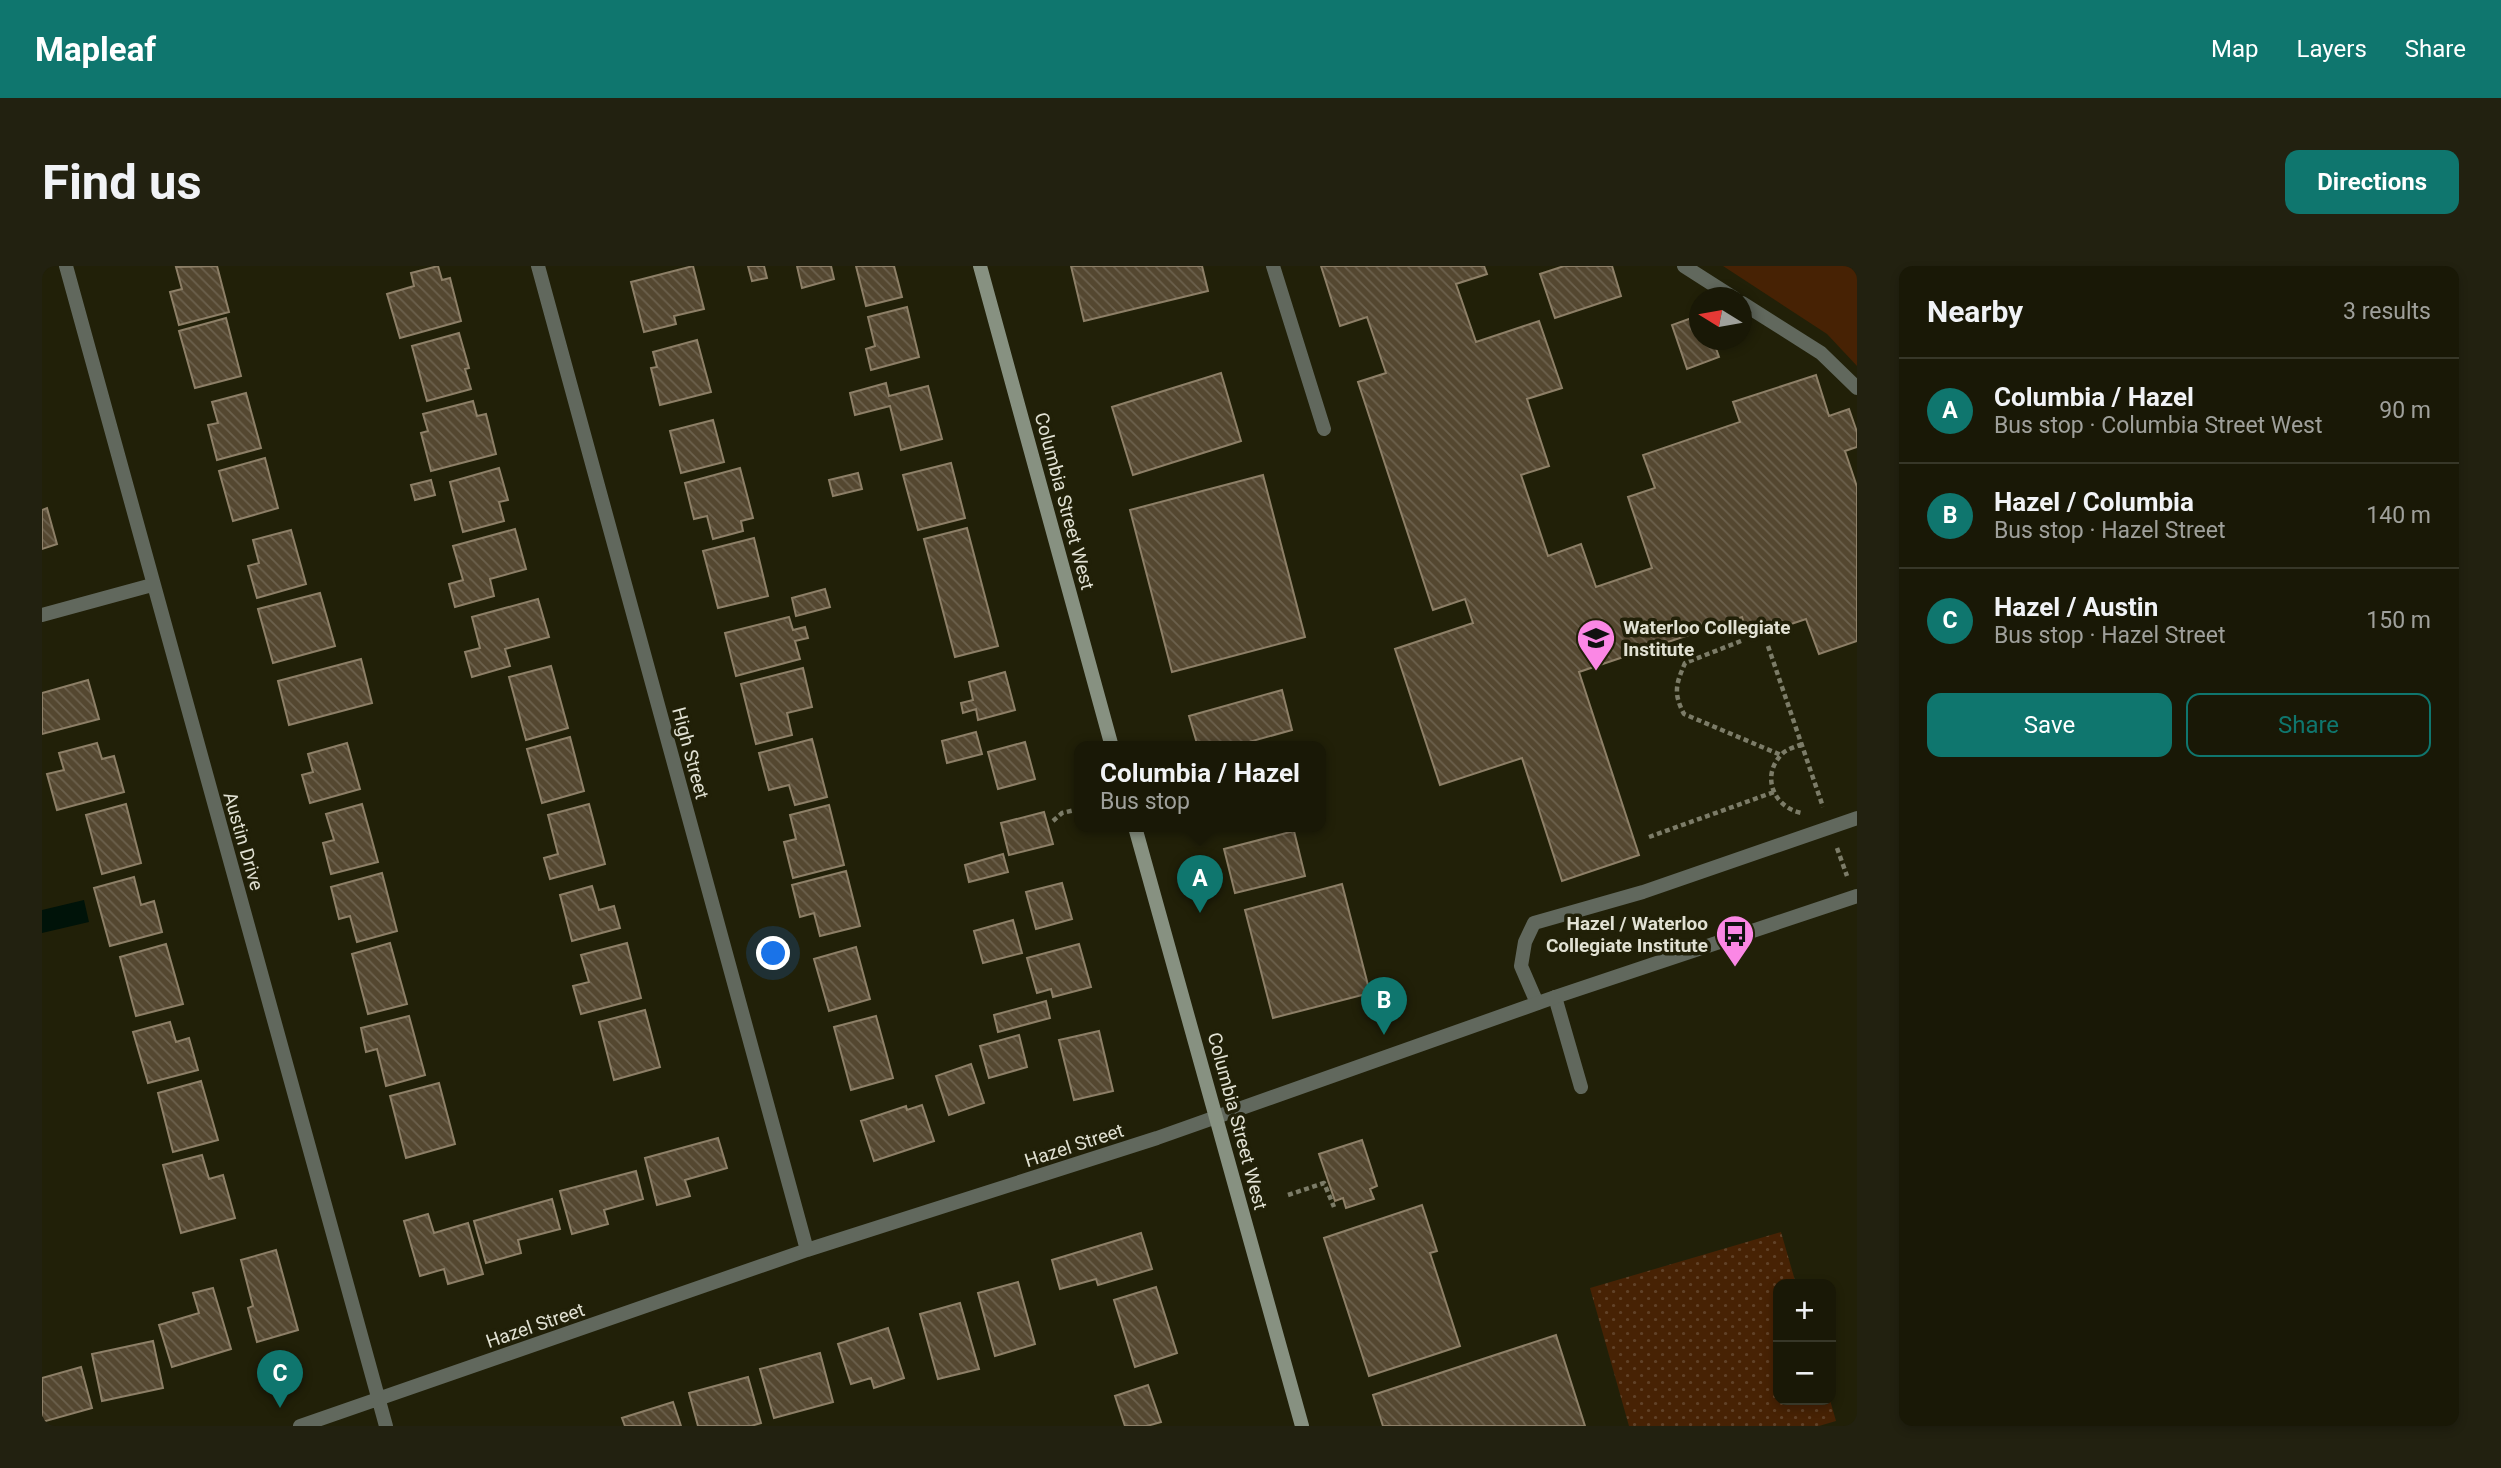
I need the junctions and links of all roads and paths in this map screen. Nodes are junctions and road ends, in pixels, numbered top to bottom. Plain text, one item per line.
1 (66, 266) edge
2 (538, 266) edge
3 (981, 266) edge
4 (1273, 266) edge
5 (1684, 266) edge
6 (1717, 287) edge
7 (1752, 310) edge
8 (1857, 388) edge
9 (1324, 429) dead end
10 (152, 585) junction
11 (42, 615) edge
12 (1741, 641) dead end
13 (1768, 646) dead end
14 (1110, 741) edge
15 (1802, 744) junction
16 (1781, 755) junction
17 (1774, 792) junction
18 (1823, 807) junction
19 (1074, 810) edge
20 (1814, 810) dead end
21 (1806, 814) dead end
22 (1857, 818) edge
23 (1053, 821) dead end
24 (1830, 828) junction
25 (1136, 832) edge
26 (1649, 837) dead end
27 (1853, 890) edge
28 (1555, 996) junction
29 (1537, 1003) junction
30 (1581, 1087) dead end
31 (1215, 1117) junction
32 (1288, 1195) dead end
33 (1334, 1207) dead end
34 (807, 1250) junction
35 (378, 1398) junction
36 (300, 1426) edge
37 (386, 1426) edge
38 (1302, 1426) edge

1 - 10 street, Austin Drive
2 - 34 street, High Street
3 - 14 main road, Columbia Street West
4 - 9 street
5 - 6 street
7 - 8 street
10 - 11 street
10 - 35 street, Austin Drive
12 - 16 path
13 - 15 path
15 - 16 path
15 - 18 path
16 - 17 path
17 - 21 path
17 - 26 path
18 - 20 path
18 - 24 path
19 - 23 path
22 - 24 street
24 - 27 path
24 - 29 street
25 - 31 main road, Columbia Street West
27 - 28 street, Hazel Street
28 - 29 street, Hazel Street
28 - 30 street
29 - 31 street, Hazel Street
31 - 34 street, Hazel Street
31 - 38 main road, Columbia Street West
32 - 33 path
34 - 35 street, Hazel Street
35 - 36 street, Hazel Street
35 - 37 street, Austin Drive

